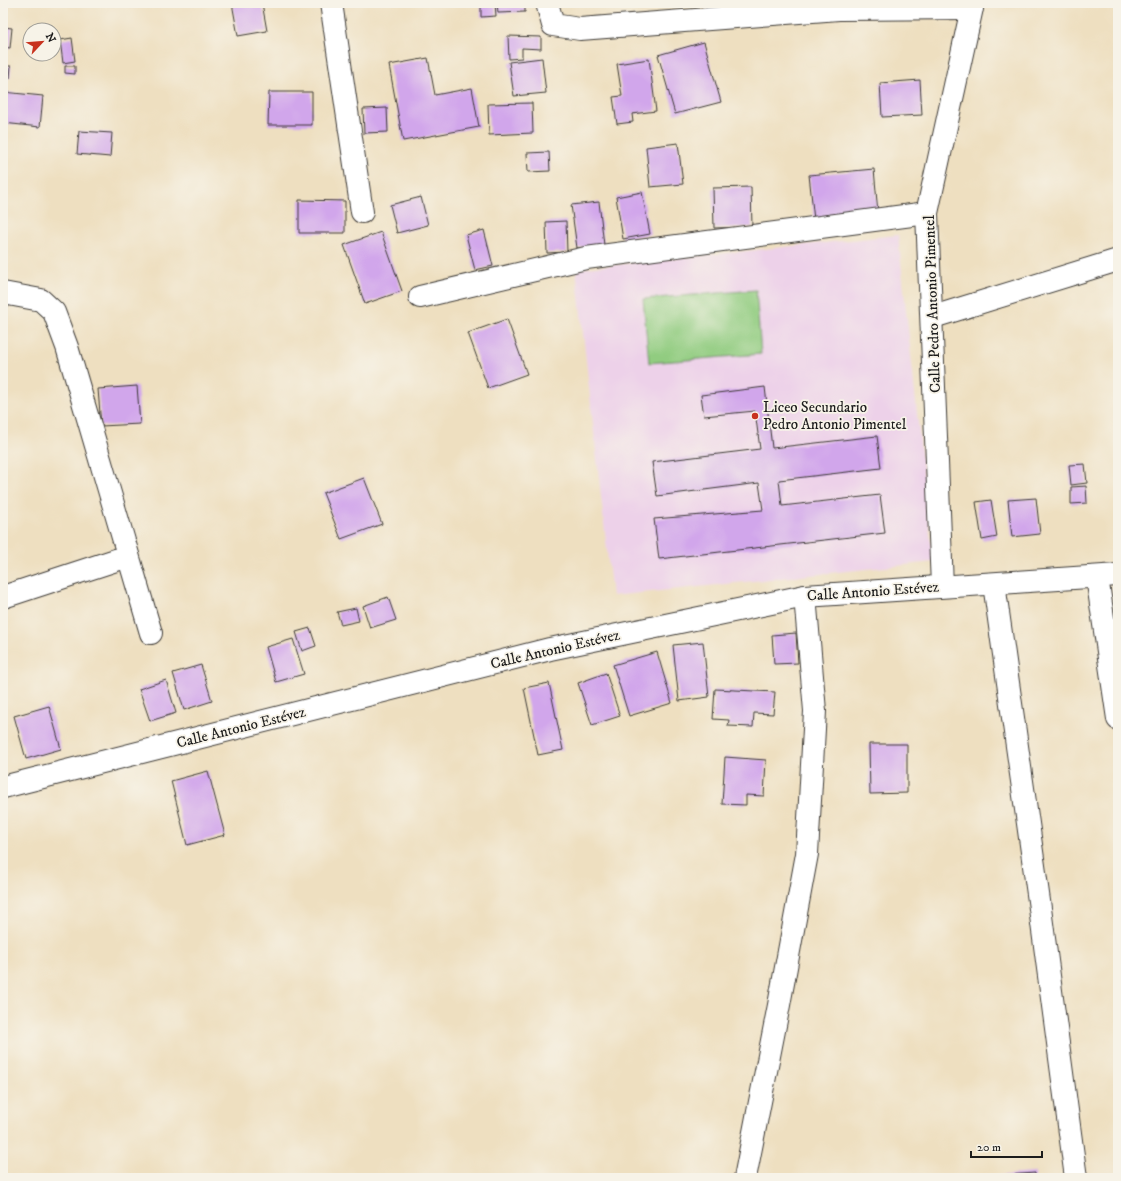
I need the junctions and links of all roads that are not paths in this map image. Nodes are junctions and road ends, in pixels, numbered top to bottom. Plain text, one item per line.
1 (331, 3) edge
2 (546, 3) edge
3 (972, 6) edge
4 (362, 212) dead end
5 (928, 213) junction
6 (1118, 260) edge
7 (3, 293) edge
8 (420, 297) dead end
9 (932, 317) junction
10 (128, 556) junction
11 (1108, 576) edge
12 (994, 584) junction
13 (942, 586) junction
14 (805, 596) junction
15 (3, 597) edge
16 (151, 633) dead end
17 (1118, 719) edge
18 (3, 787) edge
19 (745, 1178) edge
20 (1076, 1178) edge

1 - 4 street
2 - 3 street
3 - 5 street, Calle Pedro Antonio Pimentel
5 - 8 street
5 - 9 street, Calle Pedro Antonio Pimentel
6 - 9 street
7 - 10 street
9 - 13 street, Calle Pedro Antonio Pimentel
10 - 15 street
10 - 16 street
11 - 12 street, Calle Antonio Estévez
11 - 17 street
12 - 13 street, Calle Antonio Estévez
12 - 20 street
13 - 14 street, Calle Antonio Estévez
14 - 18 street, Calle Antonio Estévez
14 - 19 street

